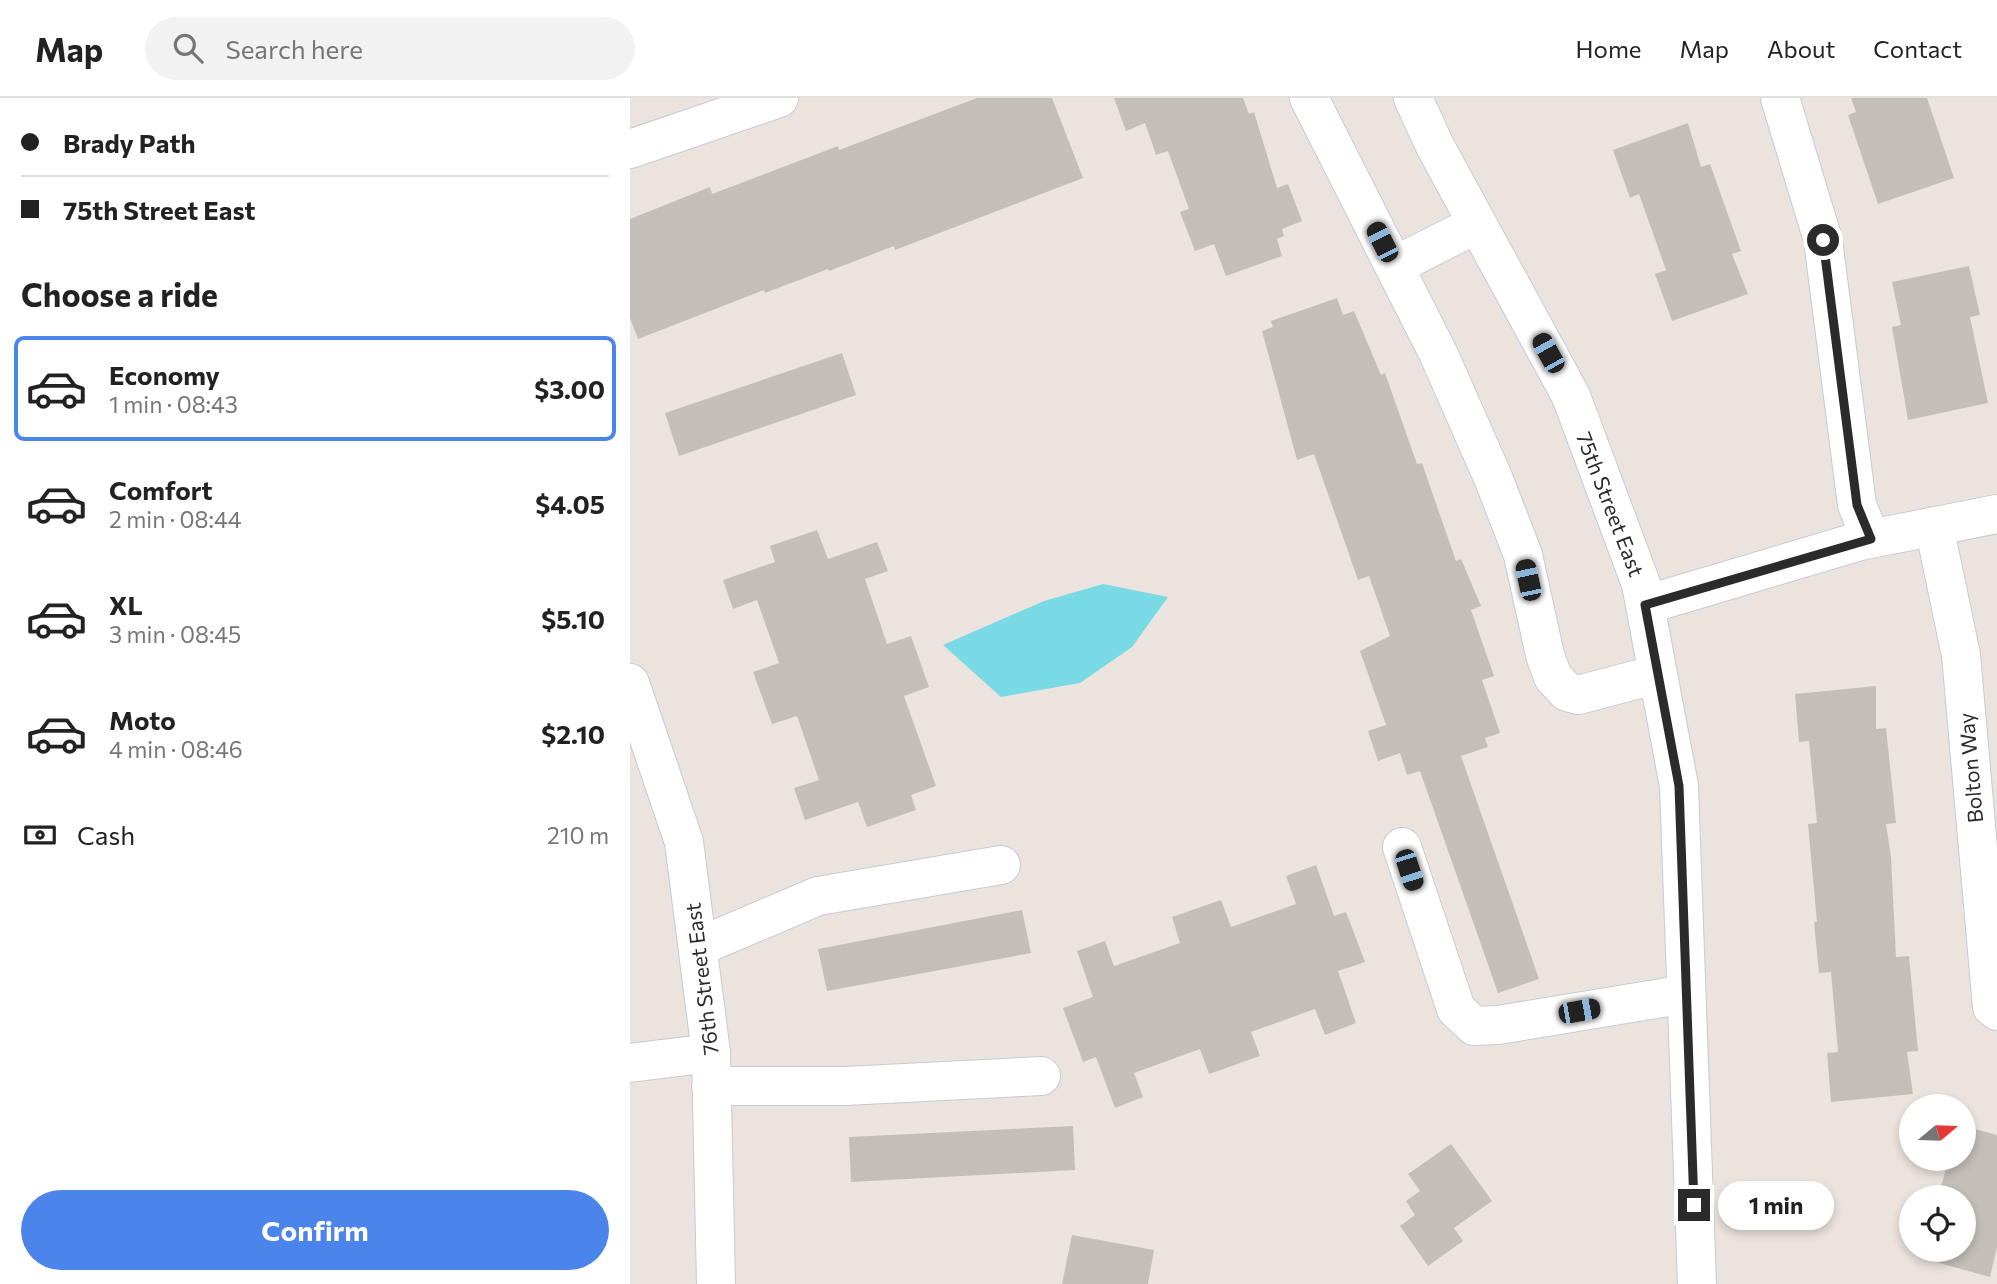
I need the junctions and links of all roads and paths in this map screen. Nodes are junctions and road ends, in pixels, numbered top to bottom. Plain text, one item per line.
1 (779, 98) edge
2 (1309, 98) edge
3 (1413, 98) edge
4 (1780, 98) edge
5 (630, 149) edge
6 (1477, 224) junction
7 (1394, 266) junction
8 (1997, 514) edge
9 (1934, 526) junction
10 (1871, 539) junction
11 (1645, 605) junction
12 (1658, 674) junction
13 (630, 683) edge
14 (1402, 847) dead end
15 (1001, 865) dead end
16 (698, 947) junction
17 (1686, 994) junction
18 (1997, 1011) edge
19 (630, 1063) edge
20 (711, 1069) junction
21 (1041, 1076) dead end
22 (716, 1284) edge
23 (1697, 1284) edge

1 - 5 street
2 - 7 street
3 - 6 street, 75th Street East
4 - 10 street
6 - 7 street
6 - 11 street, 75th Street East
7 - 12 street
8 - 9 street
9 - 10 street
9 - 18 street, Bolton Way
10 - 11 street
11 - 12 street, 75th Street East
12 - 17 street, 75th Street East
13 - 16 street, 76th Street East
14 - 17 street
15 - 16 street
16 - 20 street, 76th Street East
17 - 23 street, 75th Street East
19 - 20 street
20 - 21 street
20 - 22 street, 76th Street East

